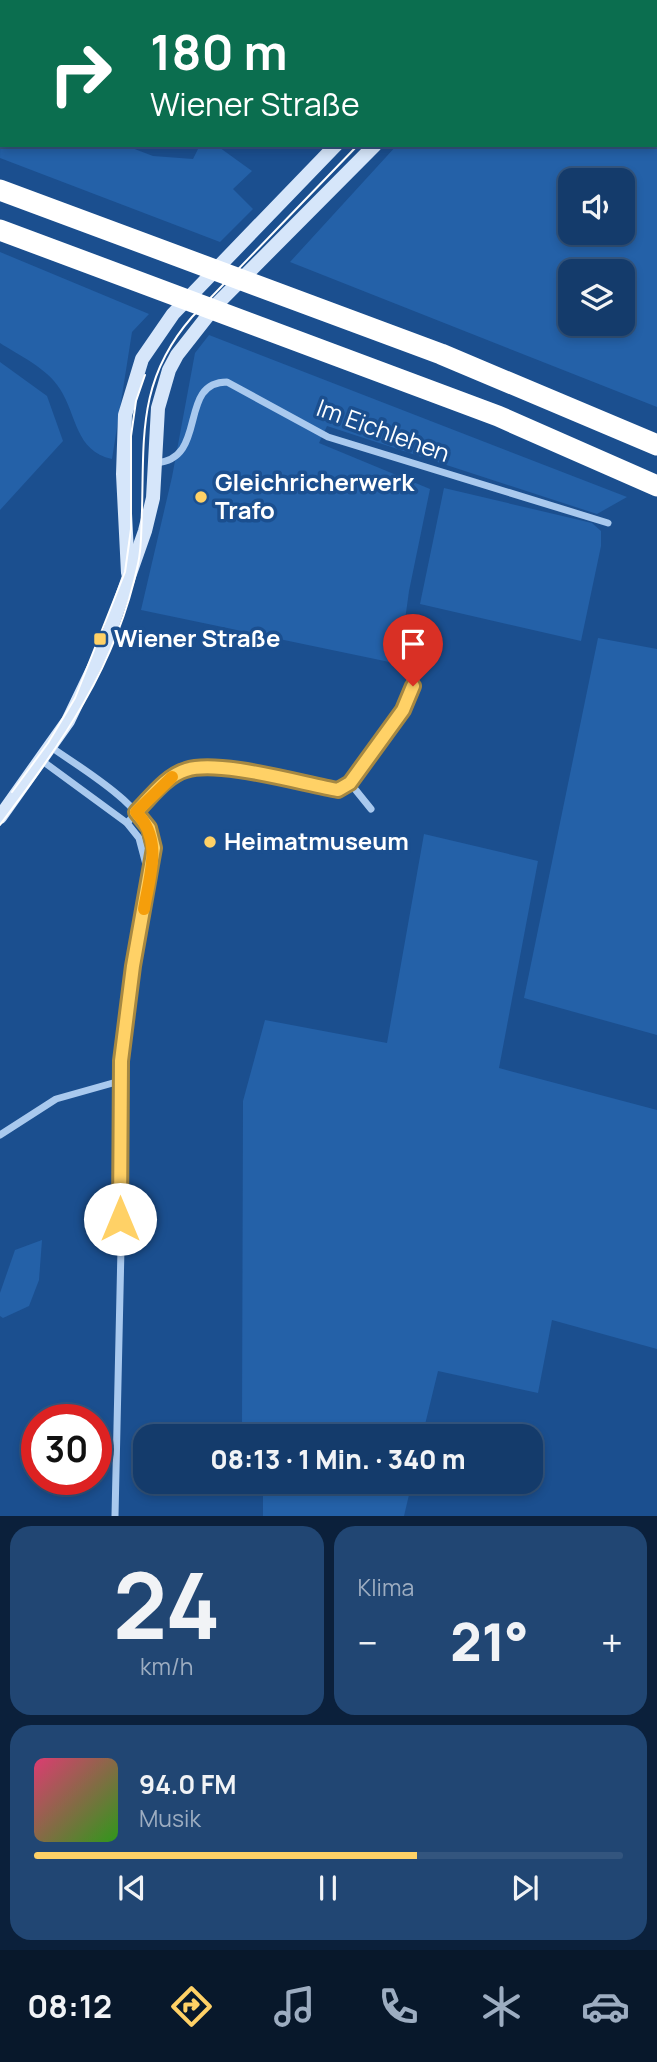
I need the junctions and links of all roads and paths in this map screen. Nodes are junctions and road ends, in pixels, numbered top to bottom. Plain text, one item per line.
1 (334, 147) edge
2 (373, 147) edge
3 (0, 190) edge
4 (0, 230) edge
5 (657, 445) edge
6 (156, 463) junction
7 (657, 486) edge
8 (608, 523) dead end
9 (128, 582) junction
10 (413, 686) dead end
11 (51, 747) junction
12 (41, 760) junction
13 (350, 783) junction
14 (371, 809) dead end
15 (136, 812) junction
16 (0, 817) edge
17 (127, 822) junction
18 (150, 877) junction
19 (120, 1081) junction
20 (0, 1135) edge
21 (115, 1516) edge

1 - 9 main road
2 - 6 main road
3 - 5 highway
4 - 7 highway
6 - 8 street, Im Eichlehen
6 - 9 main road
9 - 11 main road
10 - 13 street
11 - 12 main road
11 - 15 street
12 - 16 main road
12 - 17 street
13 - 14 street
13 - 15 street
15 - 17 street
15 - 18 street
17 - 18 street
18 - 19 street
19 - 20 street
19 - 21 street

